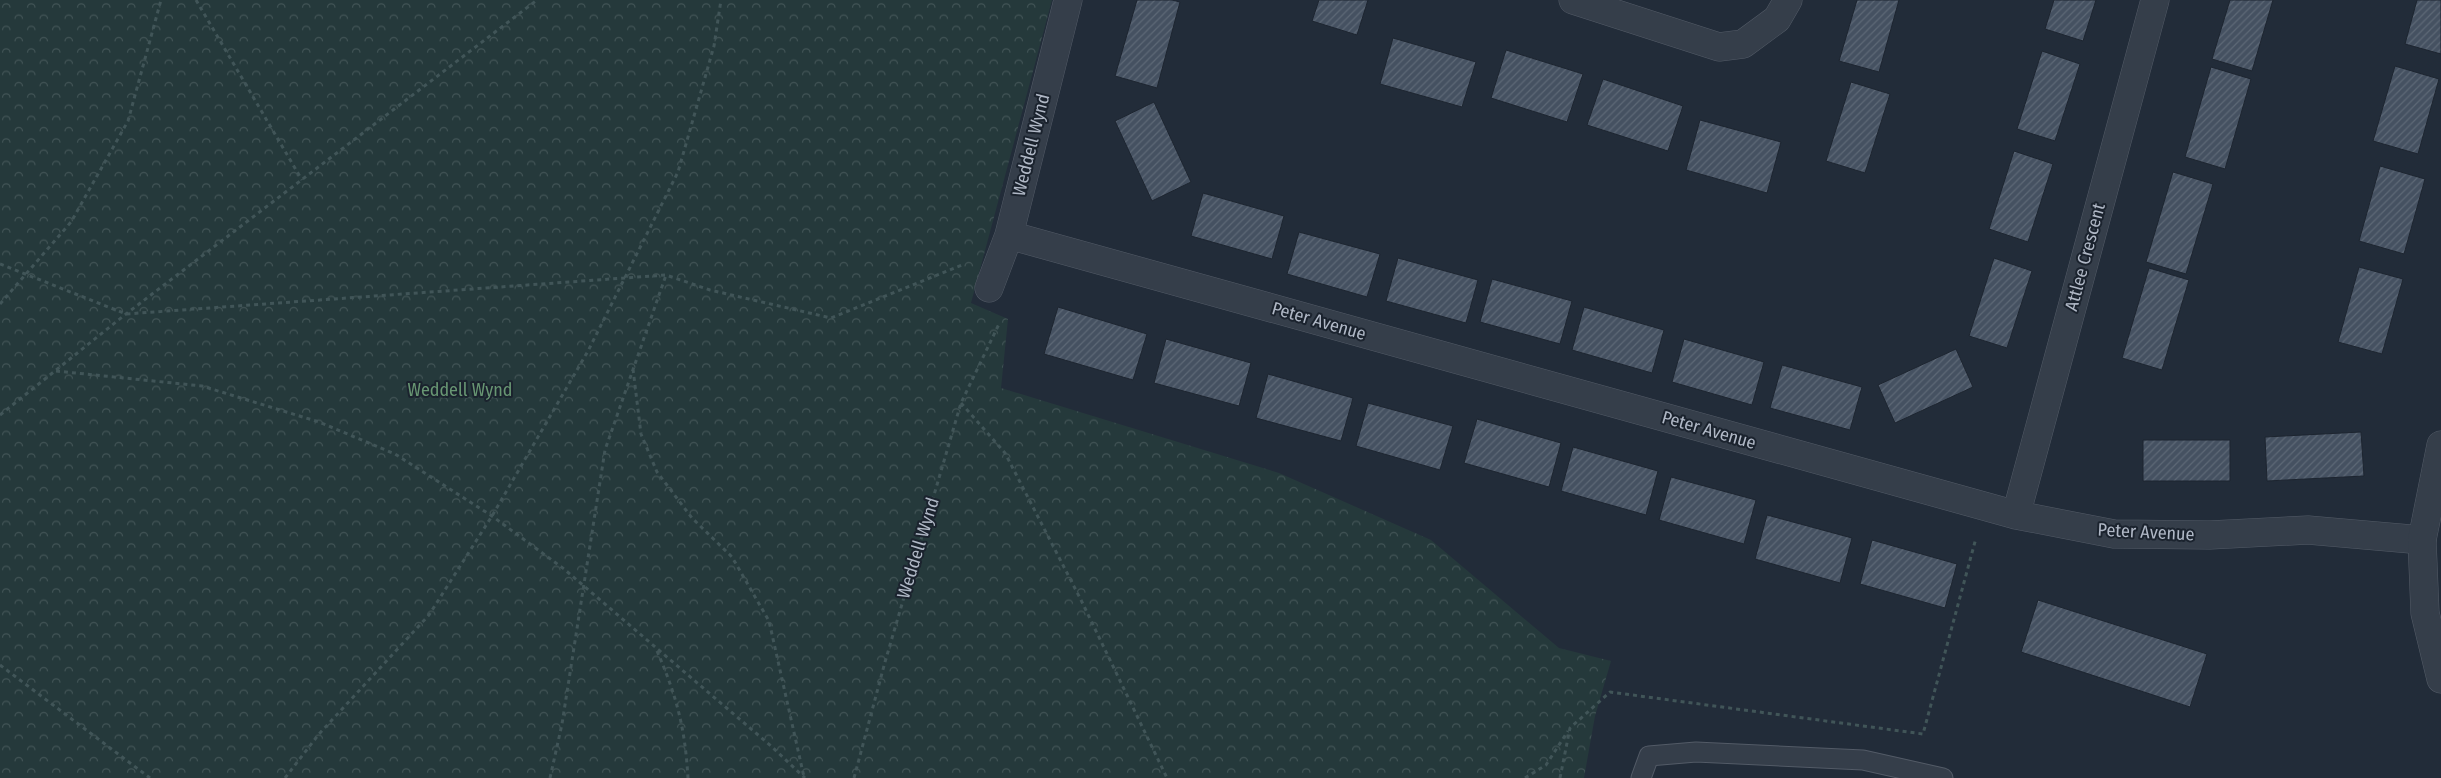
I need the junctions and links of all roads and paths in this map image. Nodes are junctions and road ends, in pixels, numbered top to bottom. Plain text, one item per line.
1 (161, 0) edge
2 (196, 0) edge
3 (537, 0) edge
4 (720, 0) edge
5 (1068, 0) edge
6 (1573, 0) edge
7 (1788, 0) edge
8 (2155, 0) edge
9 (302, 180) junction
10 (1009, 235) junction
11 (0, 264) edge
12 (964, 264) dead end
13 (26, 274) junction
14 (666, 275) junction
15 (624, 278) junction
16 (989, 288) dead end
17 (0, 304) edge
18 (126, 314) junction
19 (999, 324) dead end
20 (633, 369) junction
21 (56, 371) junction
22 (961, 403) junction
23 (0, 415) edge
24 (2441, 445) edge
25 (2016, 515) junction
26 (492, 516) junction
27 (2422, 540) junction
28 (584, 586) junction
29 (656, 650) junction
30 (0, 665) edge
31 (2439, 674) edge
32 (1570, 728) junction
33 (150, 778) edge
34 (285, 778) edge
35 (550, 778) edge
36 (688, 778) edge
37 (805, 778) edge
38 (854, 778) edge
39 (1166, 778) edge
40 (1524, 778) edge
41 (1560, 778) edge
42 (1641, 778) edge
43 (1943, 778) edge

1 - 13 path
2 - 9 path
3 - 9 path
4 - 15 path
5 - 10 street, Weddell Wynd
6 - 7 street
8 - 25 street, Attlee Crescent
9 - 18 path
10 - 16 street, Weddell Wynd
10 - 25 street, Peter Avenue
11 - 13 path
12 - 14 path
13 - 17 path
13 - 18 path
14 - 15 path
14 - 20 path
15 - 18 path
15 - 26 path
18 - 21 path
19 - 22 path, Weddell Wynd
20 - 28 path
20 - 37 path
21 - 23 path
21 - 26 path
22 - 38 path, Weddell Wynd
22 - 39 path
24 - 27 street
25 - 27 street, Peter Avenue
25 - 32 path
26 - 28 path
26 - 34 path
27 - 31 street
28 - 29 path
28 - 35 path
29 - 36 path
29 - 37 path
30 - 33 path
32 - 40 path
32 - 41 path
42 - 43 lane

